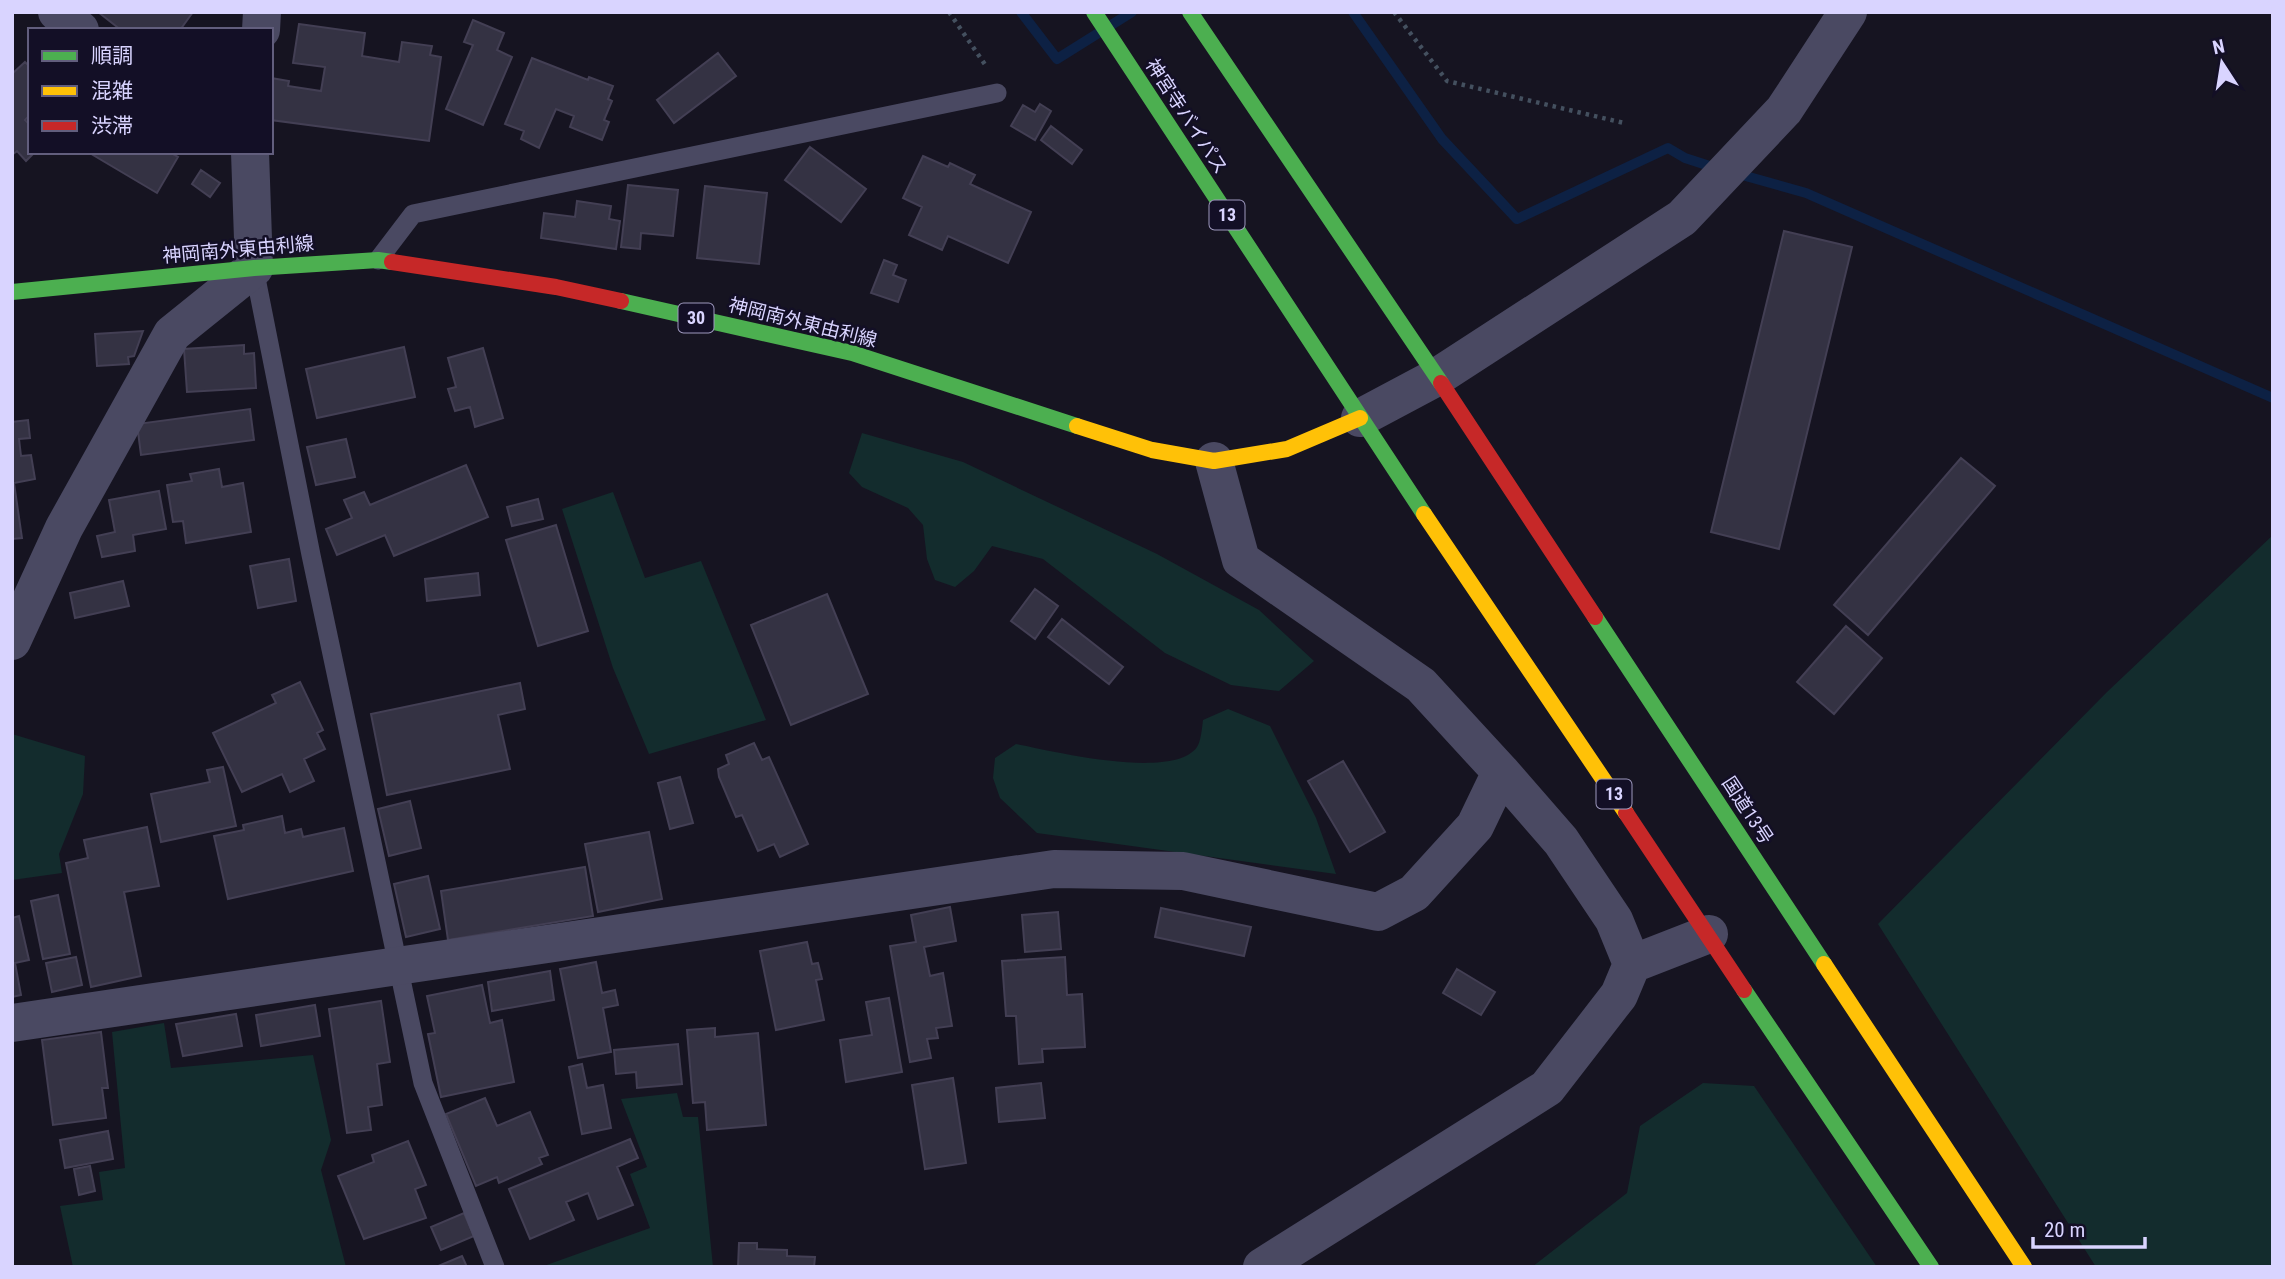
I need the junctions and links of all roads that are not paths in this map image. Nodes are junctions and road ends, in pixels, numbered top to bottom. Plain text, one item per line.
1 (57, 12) edge
2 (1094, 12) edge
3 (1190, 12) edge
4 (1848, 12) edge
5 (77, 28) edge
6 (997, 93) road end
7 (246, 155) edge
8 (378, 260) junction
9 (254, 268) junction
10 (12, 292) edge
11 (1437, 377) junction
12 (1360, 418) junction
13 (1213, 461) junction
14 (12, 641) edge
15 (1501, 772) junction
16 (1709, 934) junction
17 (1632, 964) junction
18 (398, 968) junction
19 (12, 1023) edge
20 (495, 1267) edge
21 (1262, 1267) edge
22 (1931, 1267) edge
23 (2024, 1267) edge

1 - 5 street
2 - 12 main road, 神宮寺バイパス / 13
3 - 11 main road
4 - 11 street
6 - 8 lane
7 - 9 street
8 - 9 main road, 神岡南外東由利線 / 30
8 - 13 main road, 神岡南外東由利線 / 30
9 - 10 main road, 神岡南外東由利線 / 30
9 - 14 street
9 - 18 lane
11 - 12 street
11 - 23 main road, 国道13号
12 - 13 main road, 神岡南外東由利線 / 30
12 - 16 main road, 13
13 - 15 street
15 - 17 street
15 - 18 street
16 - 17 street
16 - 22 main road, 13
17 - 21 street
18 - 19 street
18 - 20 lane

